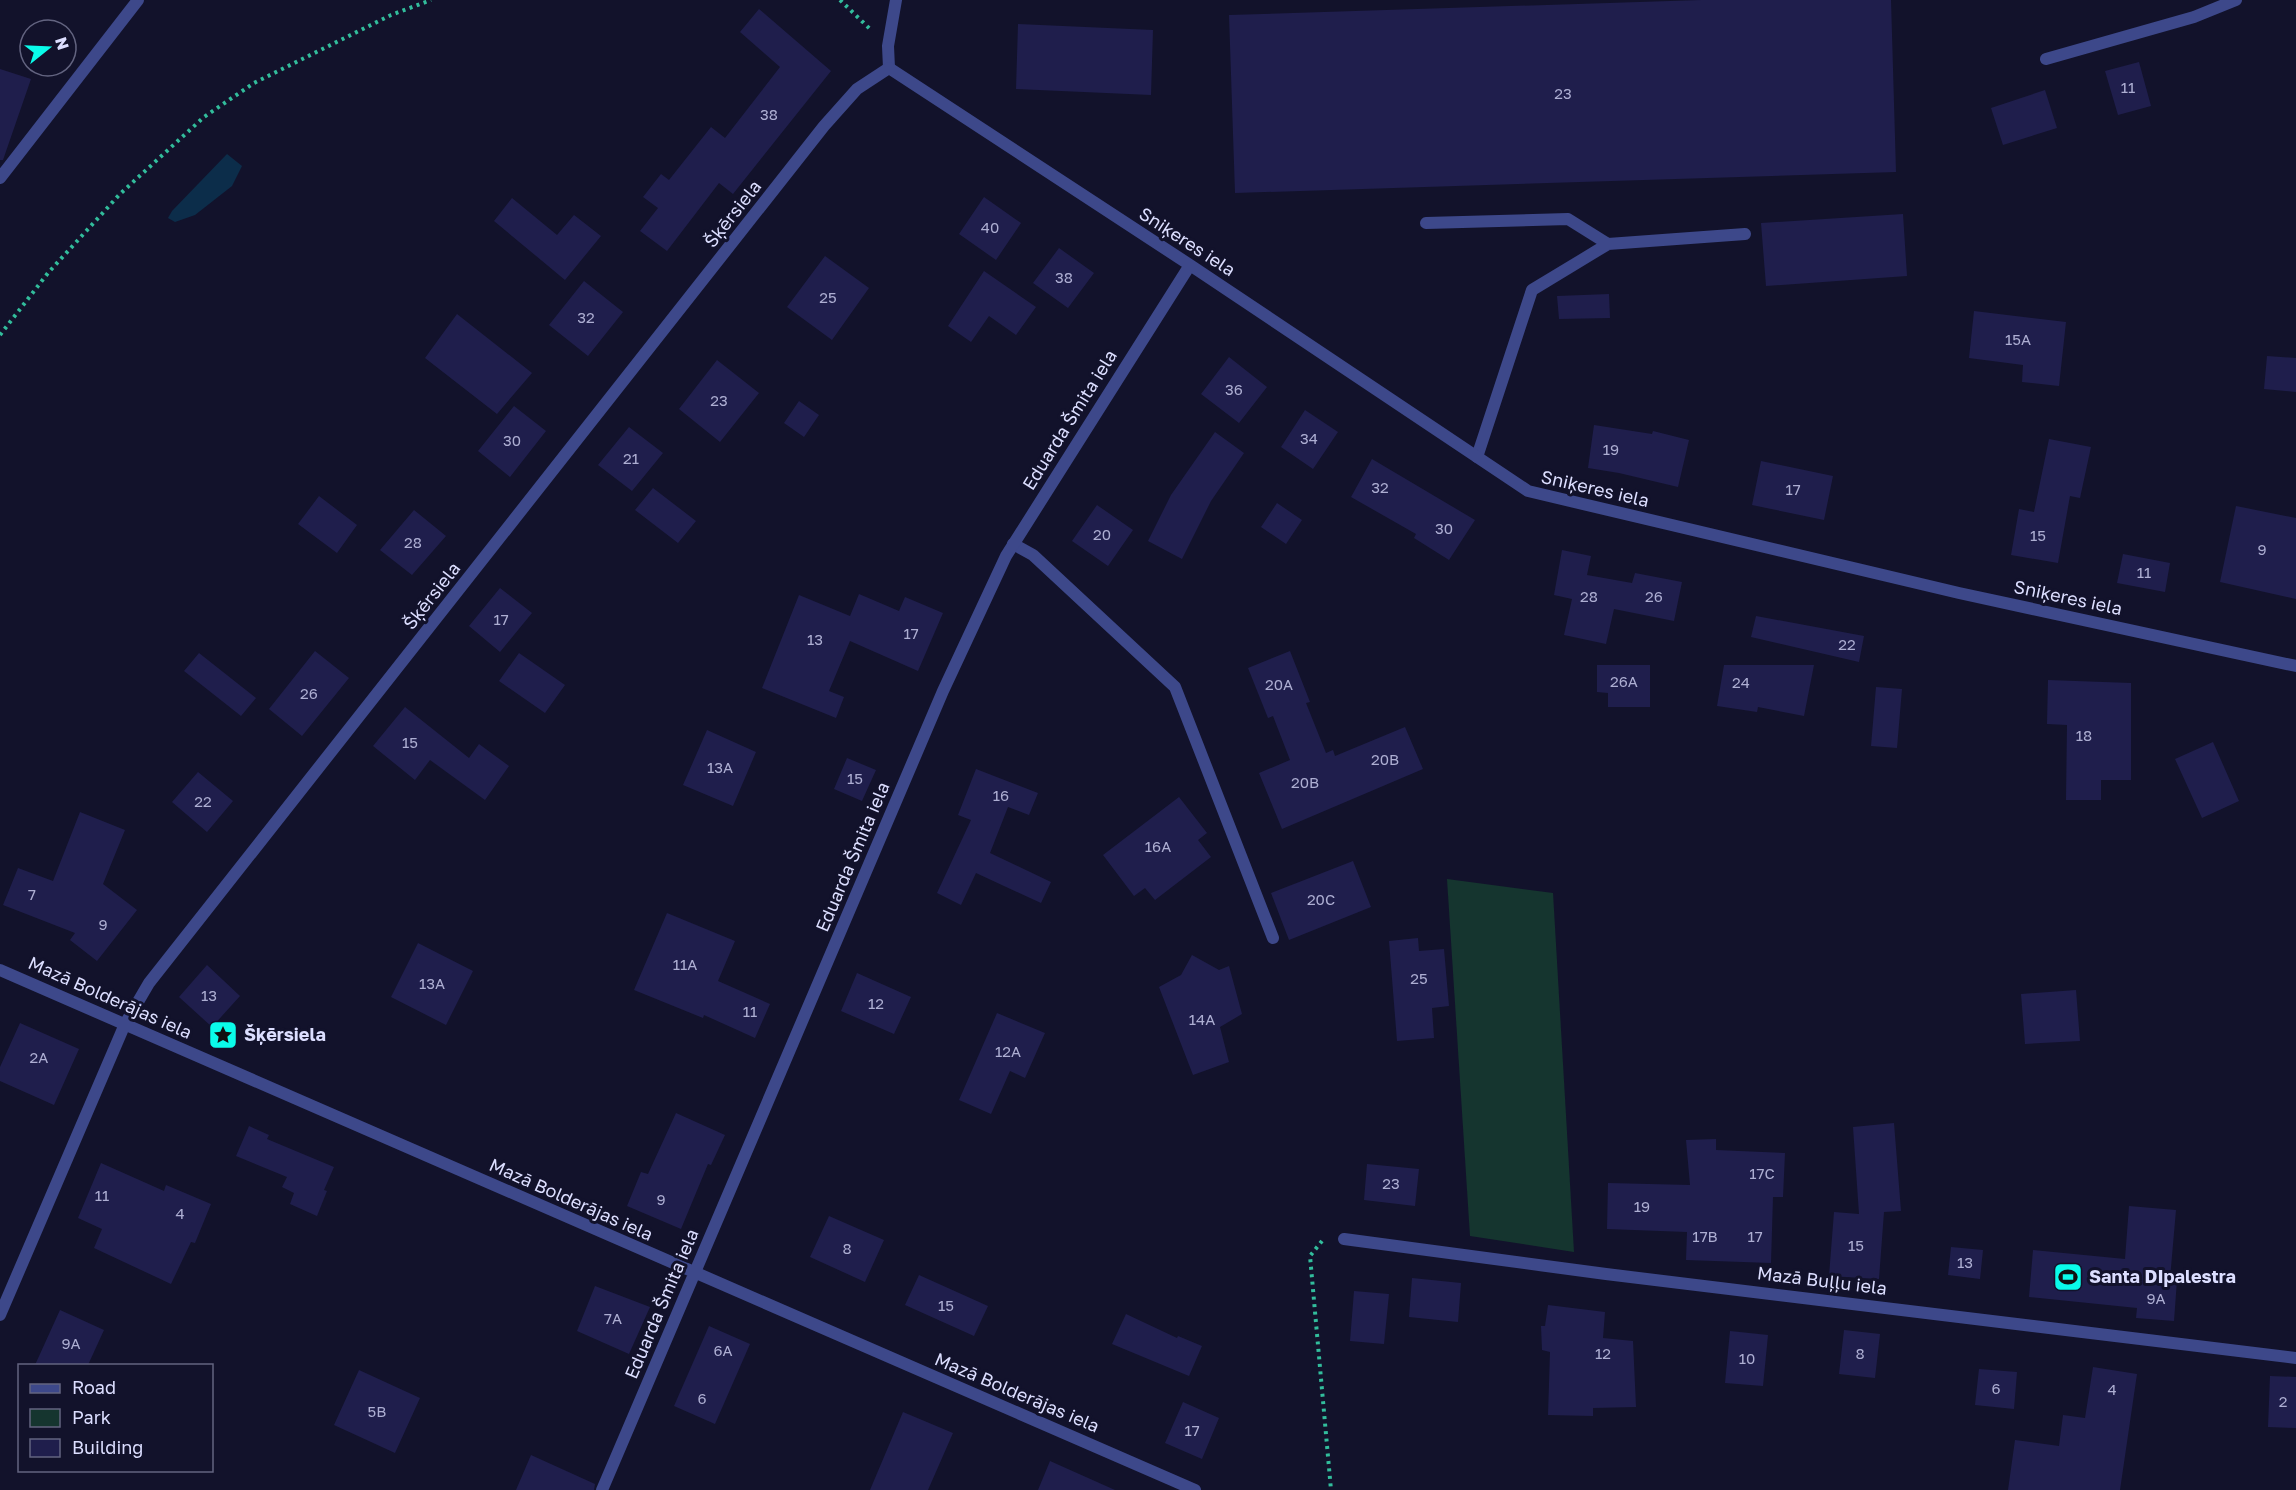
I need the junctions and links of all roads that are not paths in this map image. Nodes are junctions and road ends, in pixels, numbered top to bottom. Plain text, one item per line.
1 (138, 0) edge
2 (896, 0) edge
3 (2236, 0) edge
4 (2046, 58) dead end
5 (889, 68) junction
6 (0, 178) edge
7 (1426, 223) dead end
8 (1745, 234) dead end
9 (1608, 244) junction
10 (1190, 265) junction
11 (1477, 457) junction
12 (1013, 544) junction
13 (2296, 666) edge
14 (1273, 938) dead end
15 (0, 970) edge
16 (125, 1024) junction
17 (1344, 1239) road end
18 (695, 1273) junction
19 (0, 1315) edge
20 (2296, 1358) edge
21 (602, 1490) edge
22 (1195, 1490) edge

1 - 6 street
2 - 5 street
3 - 4 street
5 - 10 street, Sniķeres iela
5 - 16 street, Šķērsiela
7 - 9 street
8 - 9 street
9 - 11 street
10 - 11 street, Sniķeres iela
10 - 12 street, Eduarda Šmita iela
11 - 13 street, Sniķeres iela
12 - 14 street
12 - 18 street, Eduarda Šmita iela
15 - 16 street, Mazā Bolderājas iela
16 - 18 street, Mazā Bolderājas iela
16 - 19 street, Šķērsiela
17 - 20 street, Mazā Buļļu iela
18 - 21 street, Eduarda Šmita iela
18 - 22 street, Mazā Bolderājas iela

